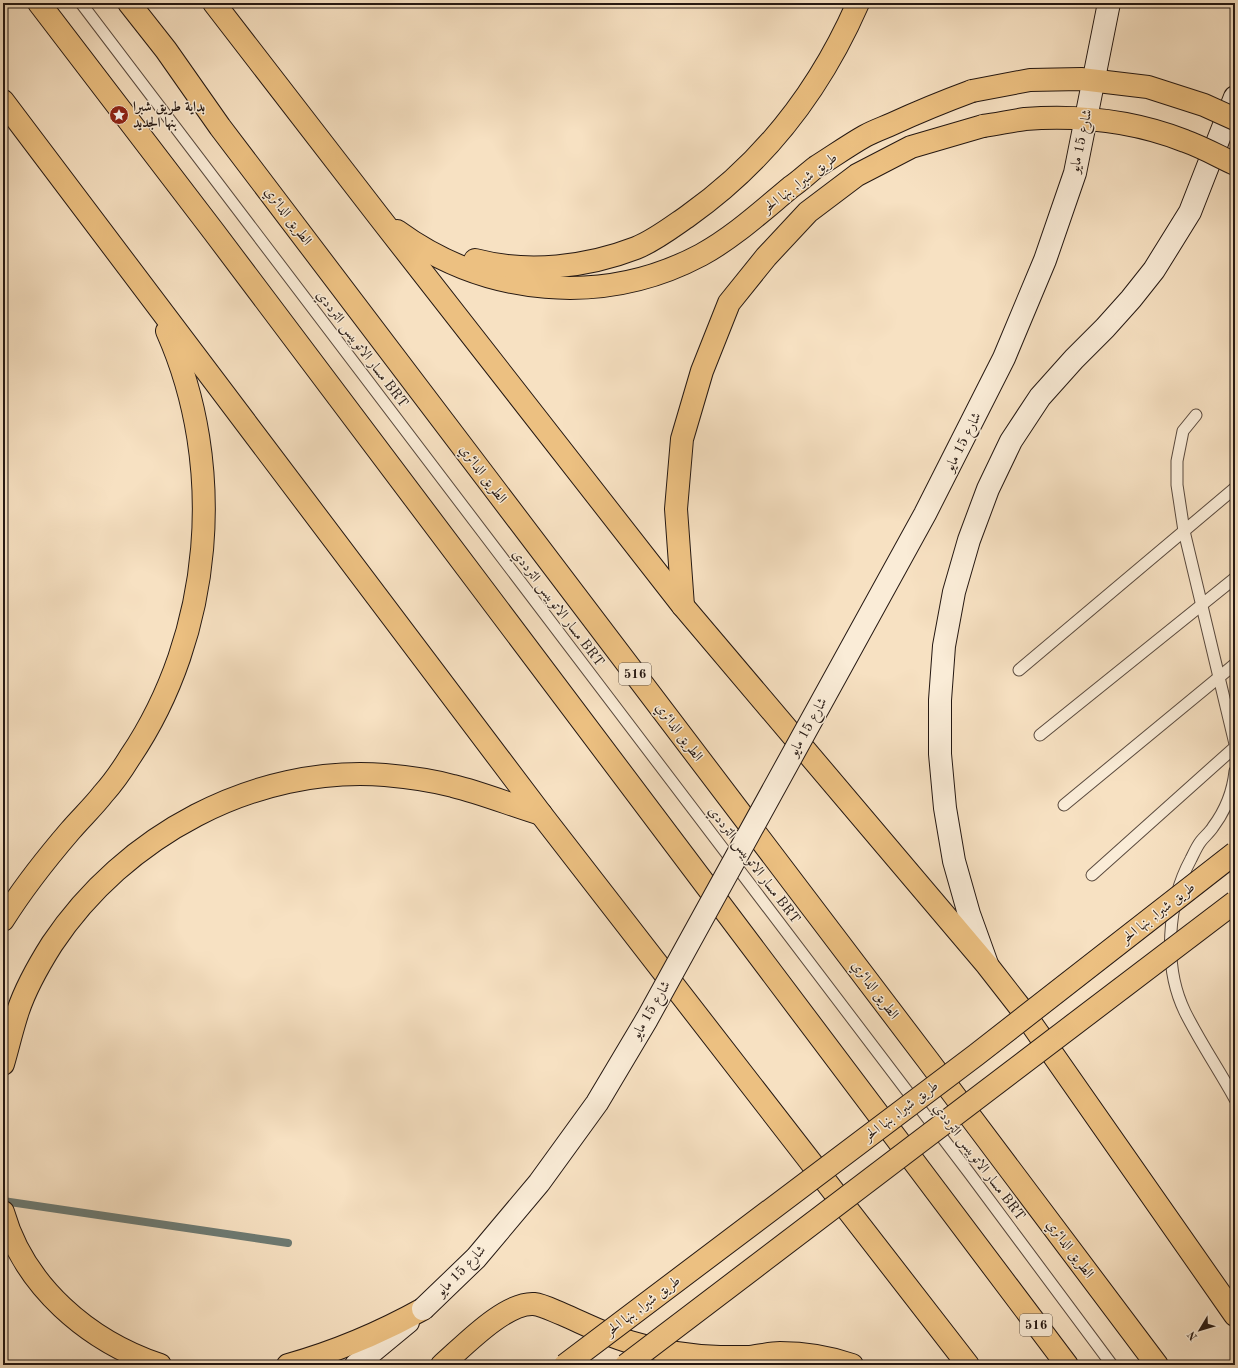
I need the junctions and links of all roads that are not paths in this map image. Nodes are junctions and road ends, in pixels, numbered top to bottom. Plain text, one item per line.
1 (39, 3) edge
2 (81, 3) edge
3 (129, 3) edge
4 (214, 3) edge
5 (858, 3) edge
6 (1109, 3) edge
7 (1235, 97) edge
8 (3, 101) edge
9 (1235, 119) edge
10 (1235, 164) edge
11 (380, 218) junction
12 (155, 302) junction
13 (1196, 415) dead end
14 (1235, 488) edge
15 (1184, 531) junction
16 (1235, 578) edge
17 (1202, 605) junction
18 (683, 606) junction
19 (1235, 664) edge
20 (1019, 670) dead end
21 (1219, 677) junction
22 (1040, 735) dead end
23 (1235, 744) edge
24 (1235, 747) edge
25 (1235, 771) edge
26 (1064, 805) dead end
27 (541, 814) junction
28 (1235, 854) edge
29 (1092, 875) dead end
30 (1235, 902) edge
31 (3, 920) edge
32 (987, 965) junction
33 (3, 1064) edge
34 (1235, 1099) edge
35 (3, 1212) edge
36 (423, 1309) junction
37 (1235, 1315) edge
38 (160, 1365) edge
39 (288, 1365) edge
40 (356, 1365) edge
41 (442, 1365) edge
42 (565, 1365) edge
43 (626, 1365) edge
44 (852, 1365) edge
45 (968, 1365) edge
46 (1066, 1365) edge
47 (1112, 1365) edge
48 (1157, 1365) edge

1 - 46 highway, 516
2 - 47 lane, مسار الاتوبيس الترددي BRT
3 - 48 highway, الطريق الدائري / 516
4 - 11 highway
5 - 11 highway
6 - 36 main road, شارع 15 مايو, bridge
7 - 32 main road
8 - 12 highway
9 - 11 highway, طريق شبرا, بنها الحر, bridge
10 - 18 highway, bridge
11 - 18 highway
12 - 27 highway
12 - 31 highway
13 - 15 lane
14 - 15 lane
15 - 17 lane
15 - 20 lane
16 - 17 lane
17 - 21 lane
17 - 22 lane
18 - 32 highway
19 - 21 lane
21 - 23 lane
21 - 26 lane
24 - 29 lane
25 - 34 lane
27 - 33 highway
27 - 45 highway
28 - 42 highway, طريق شبرا, بنها الحر, bridge
30 - 43 highway, bridge
32 - 37 highway
35 - 38 highway
36 - 39 highway
36 - 40 main road, شارع 15 مايو
41 - 44 highway

